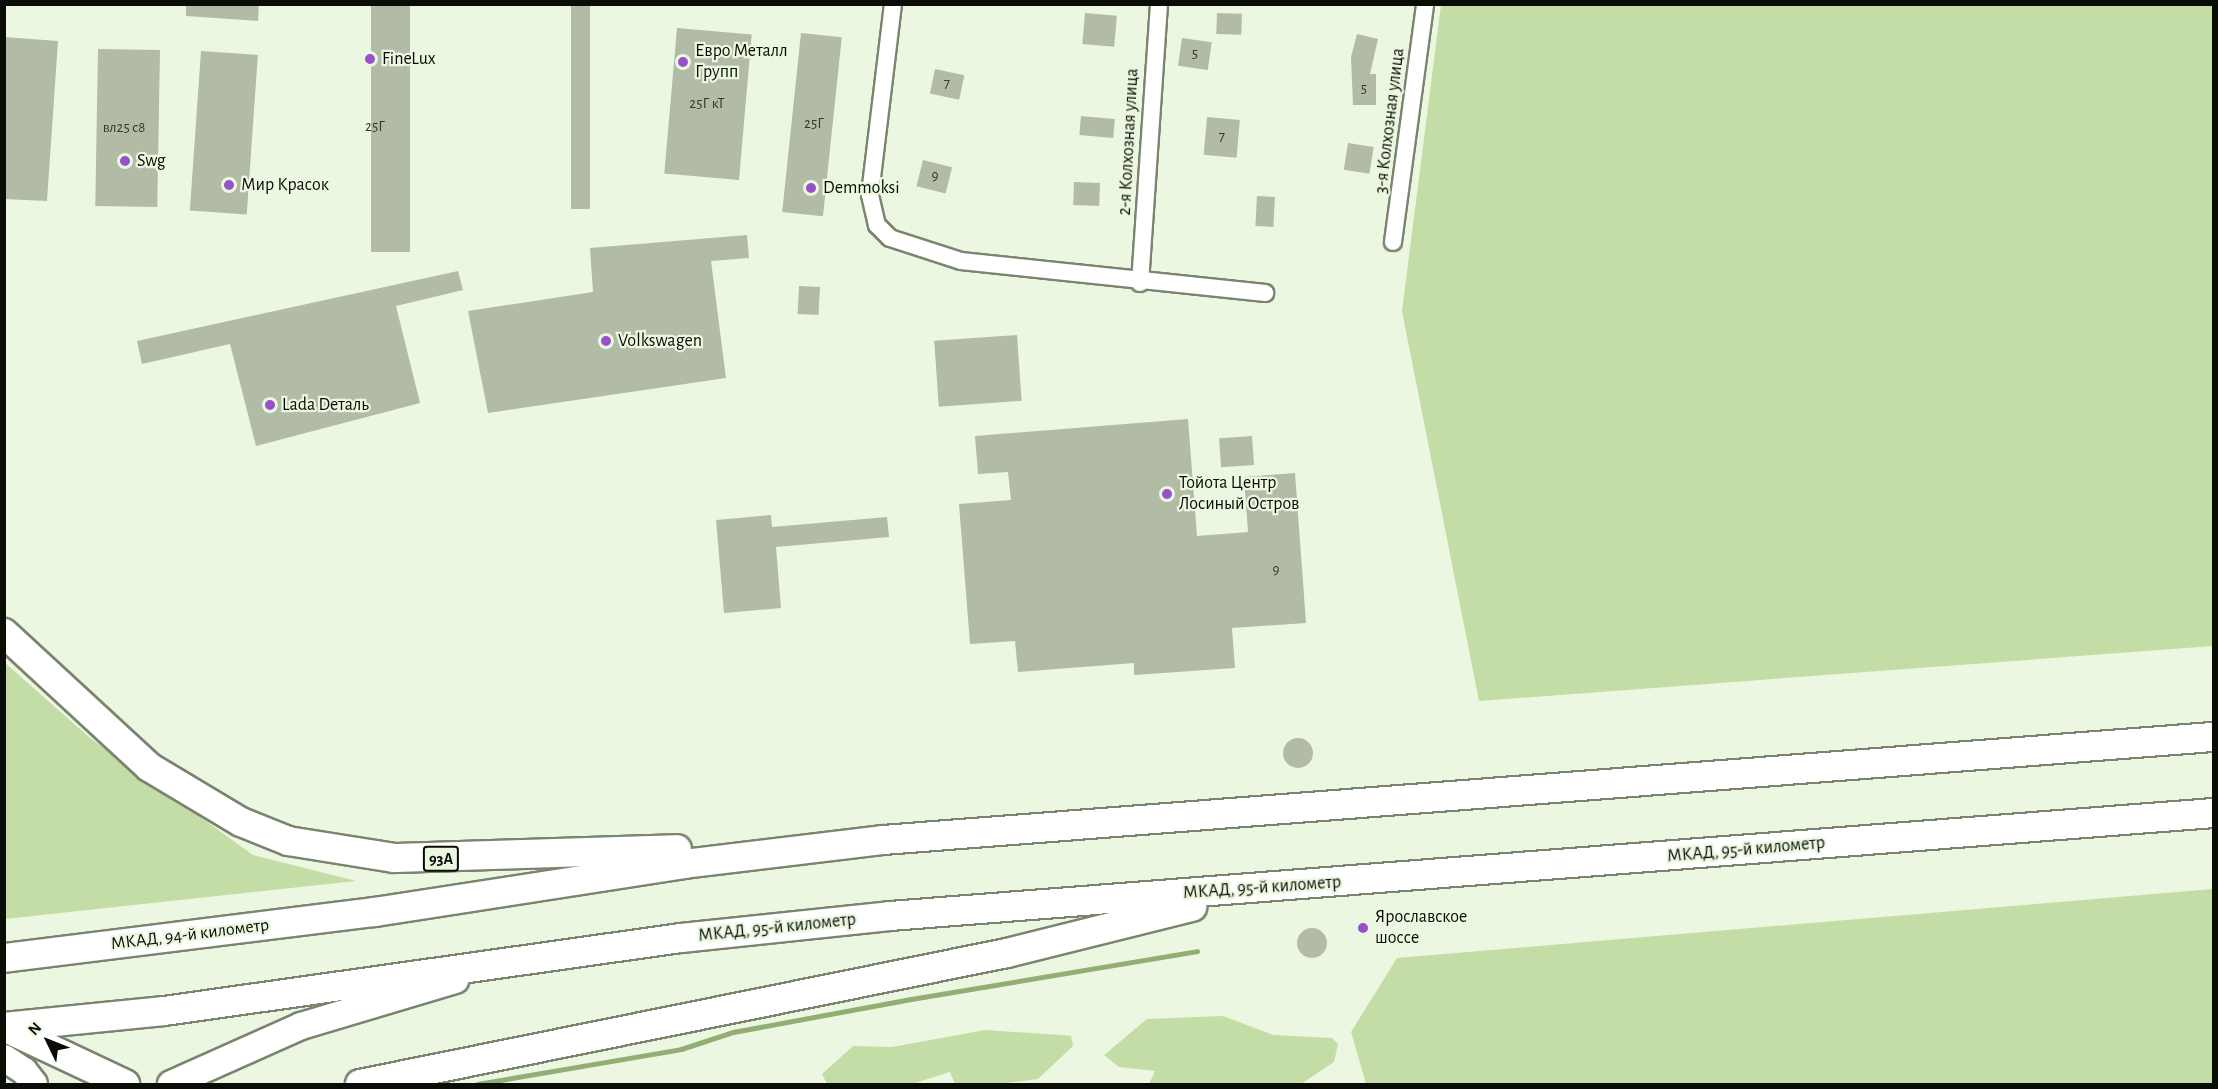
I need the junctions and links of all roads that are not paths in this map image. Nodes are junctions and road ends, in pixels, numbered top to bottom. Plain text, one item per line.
1 (893, 4) edge
2 (1159, 4) edge
3 (1425, 4) edge
4 (1394, 242) dead end
5 (1140, 282) junction
6 (1265, 293) dead end
7 (4, 633) edge
8 (4, 640) edge
9 (52, 681) junction
10 (2214, 737) edge
11 (2214, 813) edge
12 (883, 840) junction
13 (1270, 888) junction
14 (4, 958) edge
15 (534, 960) junction
16 (4, 1027) edge
17 (4, 1058) edge
18 (34, 1084) edge
19 (125, 1084) edge
20 (171, 1084) edge
21 (360, 1084) edge

1 - 5 street
2 - 5 street, 2-я Колхозная улица
3 - 4 street, 3-я Колхозная улица
5 - 6 street
7 - 9 highway, 93A
8 - 9 main road
9 - 12 highway, 93A
10 - 12 highway
11 - 13 highway, МКАД, 95-й километр
12 - 14 highway, МКАД, 94-й километр
13 - 15 highway, МКАД, 95-й километр
13 - 21 highway
15 - 16 highway, МКАД, 95-й километр
15 - 20 main road
16 - 19 highway
17 - 18 main road

